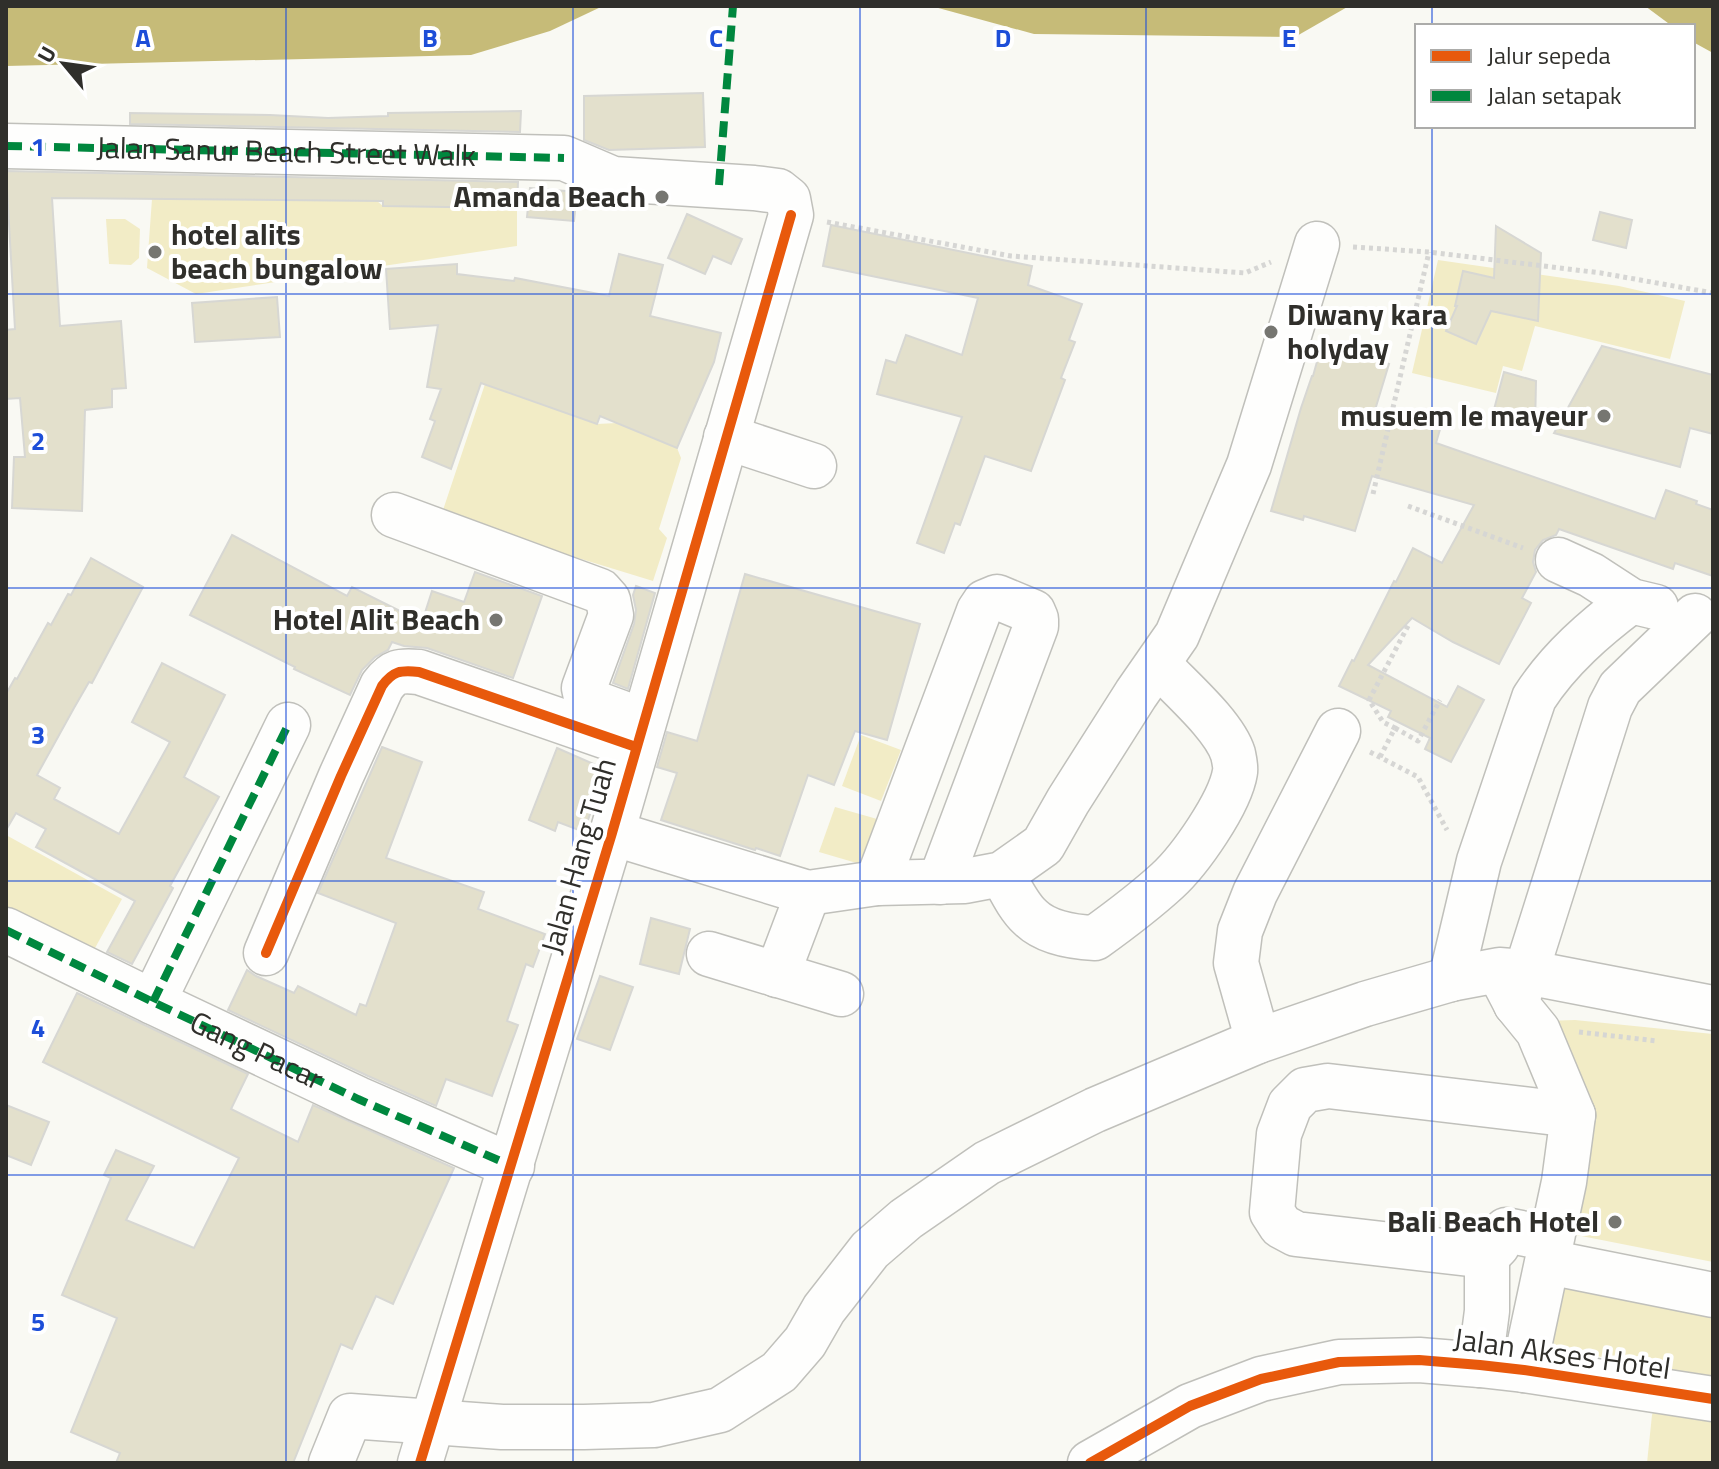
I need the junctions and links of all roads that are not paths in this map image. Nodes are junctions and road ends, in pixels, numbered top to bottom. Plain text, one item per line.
1 (6, 146) edge
2 (791, 215) joint
3 (1317, 244) road end
4 (726, 437) junction
5 (814, 466) dead end
6 (394, 515) dead end
7 (1558, 560) road end
8 (1631, 601) junction
9 (1704, 618) edge
10 (1158, 664) junction
11 (288, 725) dead end
12 (1337, 733) road end
13 (640, 734) junction
14 (612, 833) junction
15 (1002, 874) junction
16 (940, 882) junction
17 (877, 883) junction
18 (808, 893) junction
19 (6, 930) edge
20 (266, 953) dead end
21 (709, 954) dead end
22 (777, 975) junction
23 (1451, 979) junction
24 (841, 994) dead end
25 (1520, 994) junction
26 (153, 1002) junction
27 (1713, 1008) edge
28 (1258, 1041) junction
29 (1573, 1115) junction
30 (512, 1166) junction
31 (1550, 1251) junction
32 (1487, 1256) junction
33 (1713, 1295) edge
34 (1480, 1365) junction
35 (1524, 1370) junction
36 (1713, 1399) edge
37 (433, 1422) junction
38 (331, 1463) edge
39 (420, 1463) edge
40 (1090, 1463) edge

1 - 2 street, Jalan Sanur Beach Street Walk
2 - 4 street, Jalan Hang Tuah
3 - 10 street
4 - 5 street
4 - 13 street, Jalan Hang Tuah
6 - 13 street
7 - 8 street
8 - 9 street
8 - 23 street
9 - 25 street
10 - 15 street
10 - 15 street
11 - 26 street
12 - 28 street
13 - 14 street, Jalan Hang Tuah
13 - 20 street
14 - 18 street
14 - 30 street, Jalan Hang Tuah
15 - 16 street
16 - 17 street
16 - 17 street
17 - 18 street
18 - 22 street
19 - 26 street, Gang Pacar
21 - 22 street
22 - 24 street
23 - 25 street
23 - 28 street
25 - 27 street
25 - 29 street
26 - 30 street, Gang Pacar
28 - 37 street
29 - 31 street
29 - 32 street
30 - 37 street, Jalan Hang Tuah
31 - 32 street
31 - 33 street
31 - 35 street
32 - 34 street
34 - 35 street, Jalan Akses Hotel
34 - 40 street, Jalan Akses Hotel
35 - 36 street, Jalan Akses Hotel
37 - 38 street
37 - 39 street, Jalan Hang Tuah

